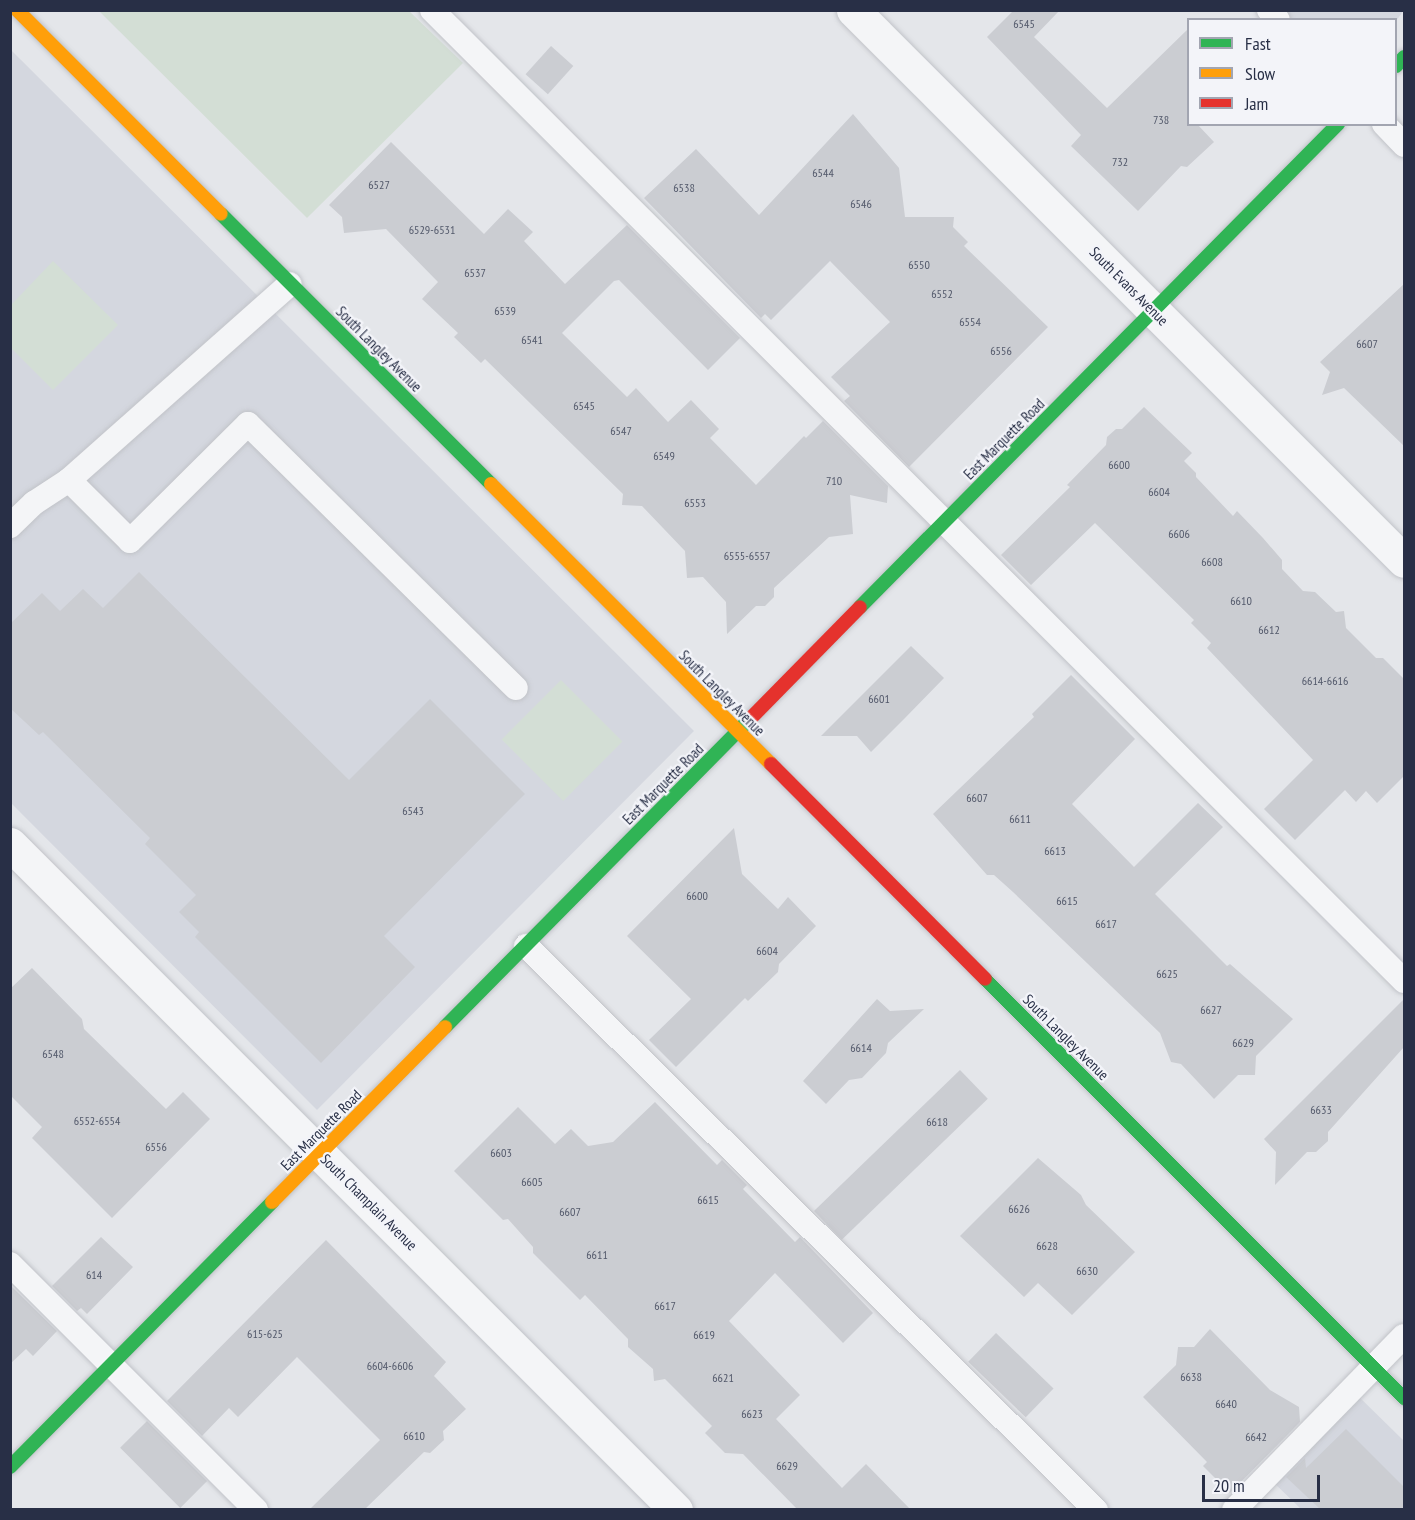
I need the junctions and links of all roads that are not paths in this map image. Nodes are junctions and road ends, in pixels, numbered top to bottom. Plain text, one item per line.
1 (17, 10) edge
2 (432, 10) edge
3 (853, 10) edge
4 (1336, 126) edge
5 (1386, 126) edge
6 (1404, 145) edge
7 (290, 284) junction
8 (1154, 311) junction
9 (69, 480) junction
10 (945, 522) junction
11 (10, 526) edge
12 (1404, 561) edge
13 (516, 688) dead end
14 (738, 732) junction
15 (10, 844) edge
16 (526, 946) junction
17 (1404, 981) edge
18 (320, 1154) junction
19 (10, 1264) edge
20 (1404, 1336) edge
21 (111, 1365) junction
22 (1374, 1368) junction
23 (1404, 1398) edge
24 (10, 1467) edge
25 (256, 1509) edge
26 (676, 1509) edge
27 (1096, 1509) edge
28 (1234, 1509) edge

1 - 7 street, South Langley Avenue
2 - 10 lane
3 - 8 street, South Evans Avenue
4 - 8 street, East Marquette Road
5 - 6 lane
7 - 9 lane
7 - 14 street, South Langley Avenue
8 - 10 street, East Marquette Road
8 - 12 street, South Evans Avenue
9 - 11 lane
9 - 13 lane
10 - 14 street, East Marquette Road
10 - 17 lane
14 - 16 street, East Marquette Road
14 - 22 street, South Langley Avenue
15 - 18 street, South Champlain Avenue
16 - 18 street, East Marquette Road
16 - 27 lane
18 - 21 street, East Marquette Road
18 - 26 street, South Champlain Avenue
19 - 21 lane
20 - 22 lane
21 - 24 street, East Marquette Road
21 - 25 lane
22 - 23 street, South Langley Avenue
22 - 28 lane

